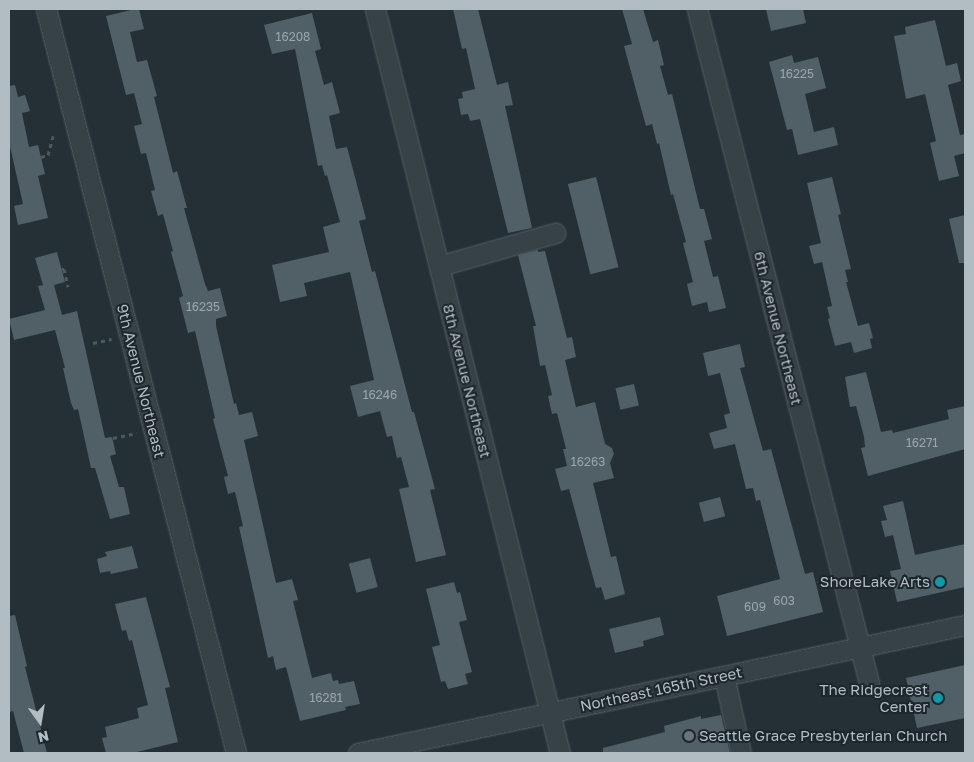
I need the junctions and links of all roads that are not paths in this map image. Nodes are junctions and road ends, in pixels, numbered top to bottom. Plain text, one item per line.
1 (46, 9) edge
2 (374, 9) edge
3 (697, 9) edge
4 (556, 233) dead end
5 (439, 266) junction
6 (965, 625) edge
7 (860, 647) junction
8 (724, 676) junction
9 (869, 683) dead end
10 (550, 713) junction
11 (236, 753) edge
12 (359, 753) edge
13 (560, 753) edge
14 (740, 753) edge

1 - 11 street, 9th Avenue Northeast
2 - 5 street, 8th Avenue Northeast
3 - 7 street, 6th Avenue Northeast
4 - 5 street
5 - 10 street, 8th Avenue Northeast
6 - 7 street, Northeast 165th Street
7 - 8 street, Northeast 165th Street
7 - 9 street, 6th Avenue Northeast
8 - 10 street, Northeast 165th Street
8 - 14 street
10 - 12 street, Northeast 165th Street
10 - 13 street, 8th Avenue Northeast

